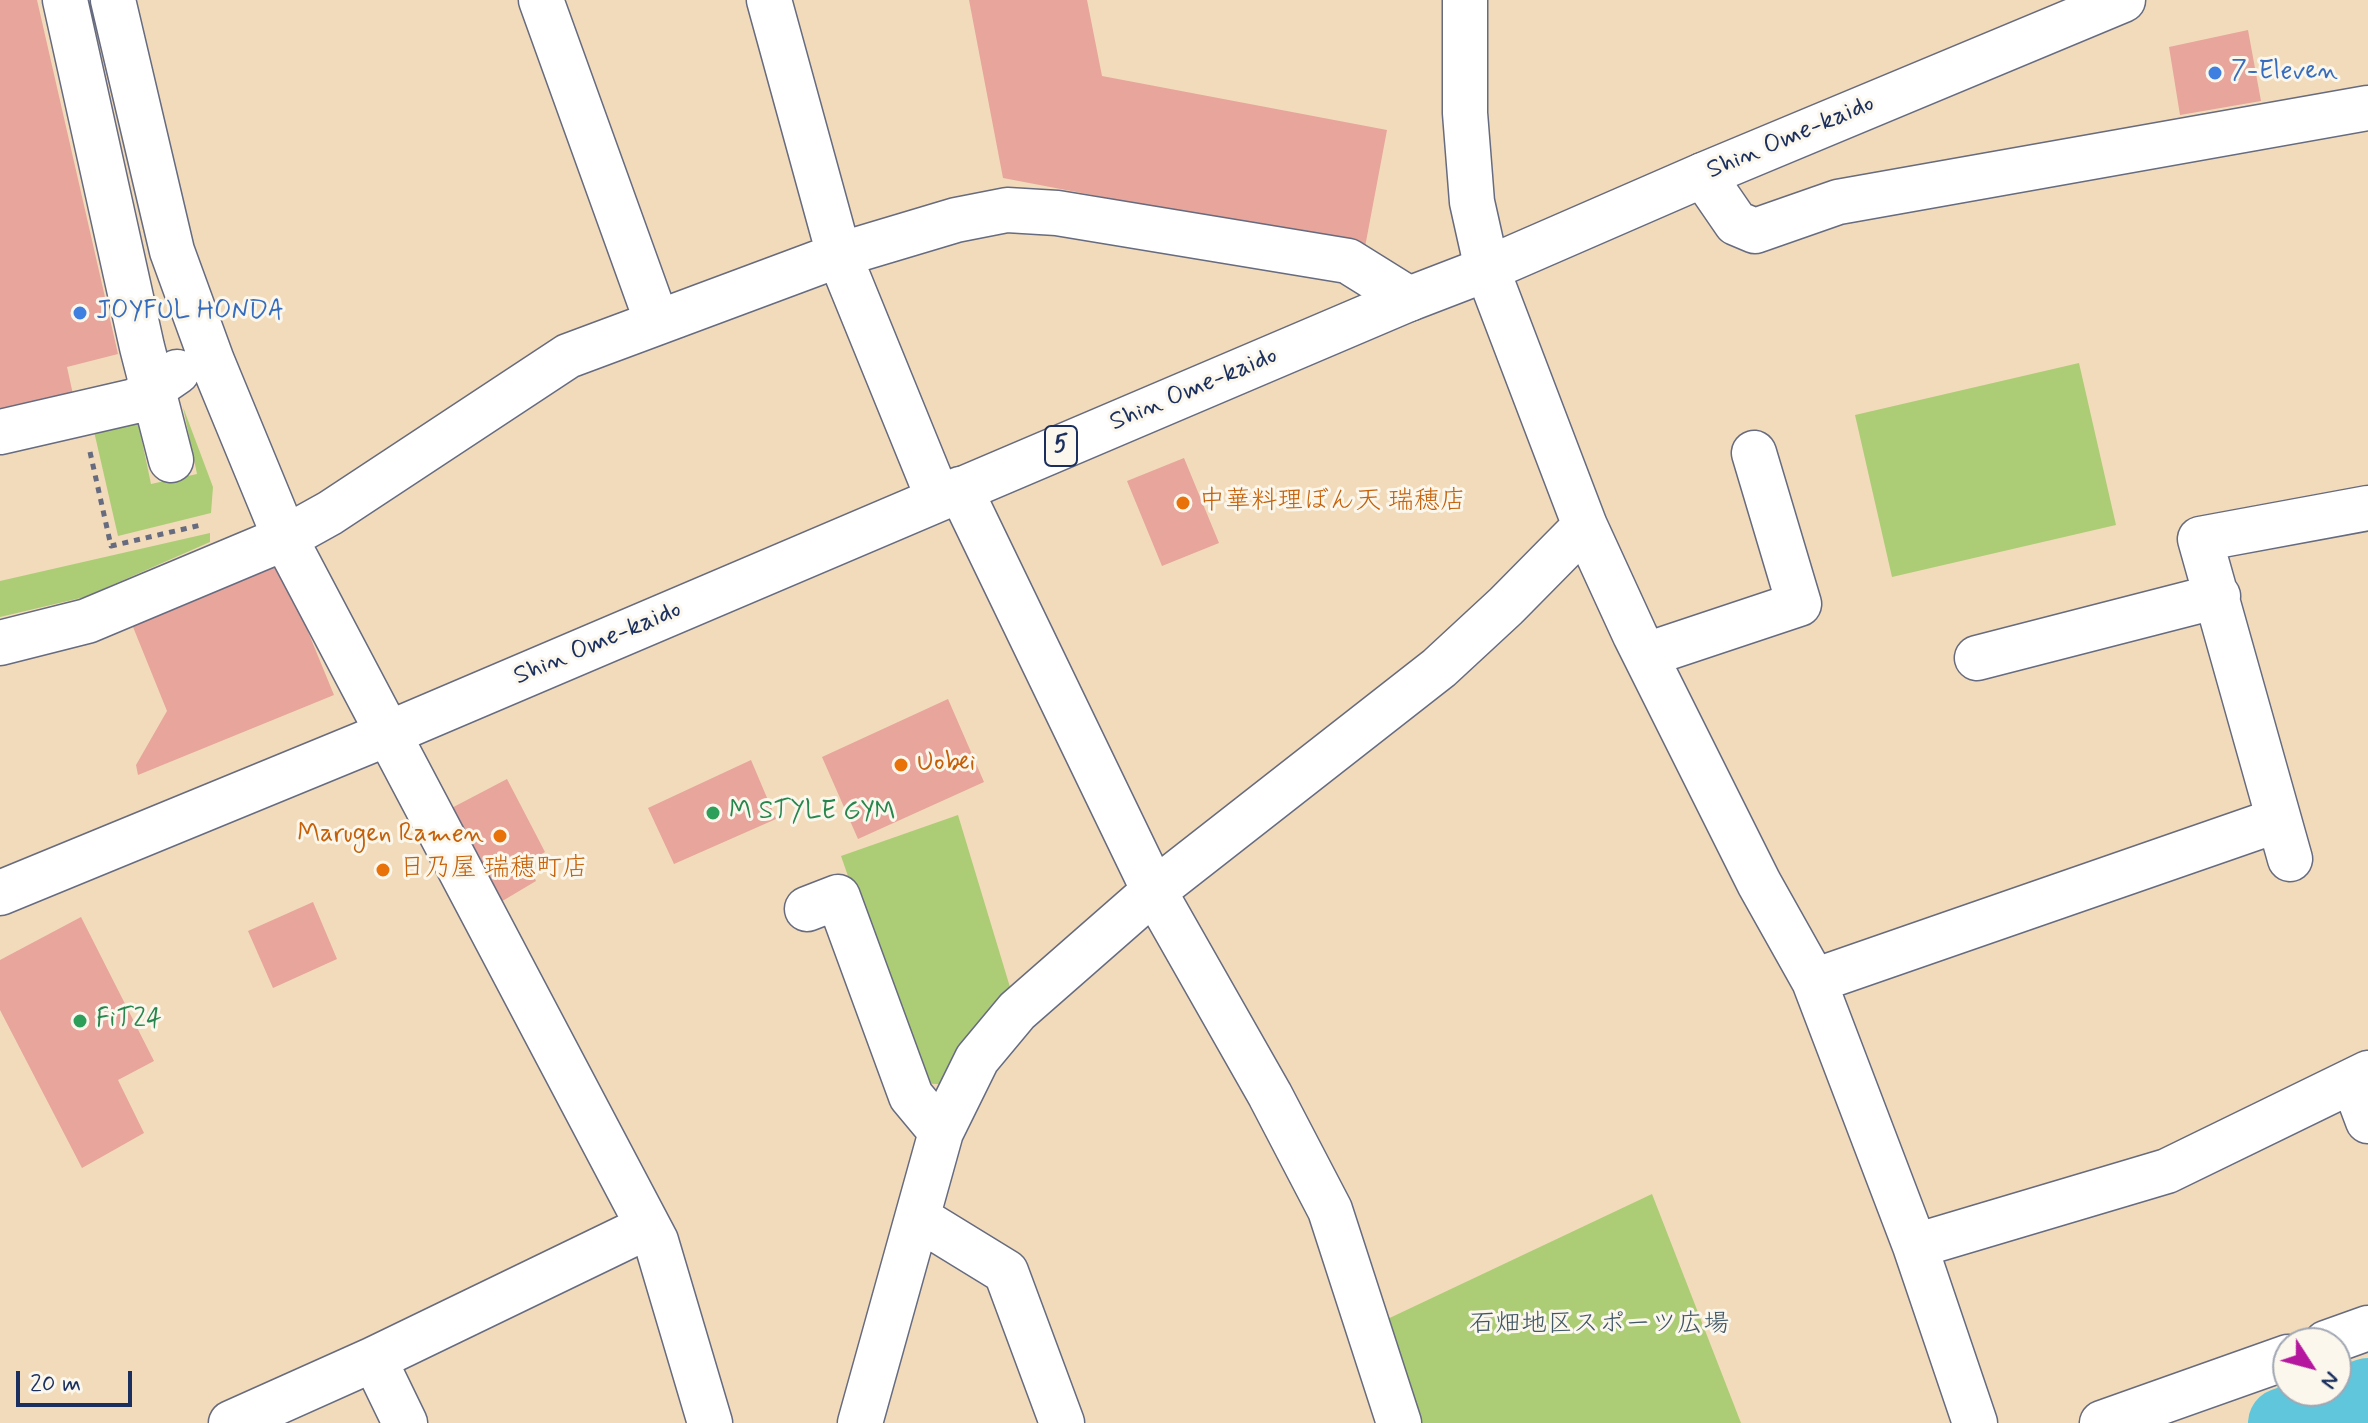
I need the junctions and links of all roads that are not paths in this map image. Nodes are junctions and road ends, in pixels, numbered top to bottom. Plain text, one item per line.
1 (65, 0) edge
2 (113, 0) edge
3 (541, 0) edge
4 (769, 0) edge
5 (1465, 0) edge
6 (2123, 0) edge
7 (2368, 108) edge
8 (1703, 175) junction
9 (839, 255) junction
10 (1487, 269) junction
11 (1409, 299) junction
12 (657, 322) junction
13 (212, 361) junction
14 (154, 387) junction
15 (0, 432) edge
16 (1754, 453) dead end
17 (171, 460) dead end
18 (949, 494) junction
19 (2368, 508) edge
20 (1585, 526) junction
21 (285, 538) junction
22 (2218, 596) junction
23 (0, 643) edge
24 (1646, 655) junction
25 (1977, 658) dead end
26 (387, 734) junction
27 (1154, 891) junction
28 (0, 893) edge
29 (807, 909) dead end
30 (1814, 981) junction
31 (2360, 1077) edge
32 (2368, 1121) edge
33 (941, 1132) junction
34 (918, 1218) junction
35 (647, 1227) junction
36 (1915, 1246) junction
37 (374, 1359) junction
38 (2272, 1363) edge
39 (231, 1423) edge
40 (405, 1423) edge
41 (710, 1423) edge
42 (860, 1423) edge
43 (1062, 1423) edge
44 (1399, 1423) edge
45 (1975, 1423) edge
46 (2102, 1423) edge

1 - 14 street
2 - 13 street
3 - 12 street
4 - 9 street
5 - 10 street
6 - 8 street, Shin Ome-kaido / 5
7 - 8 street
8 - 10 street, Shin Ome-kaido / 5
9 - 11 street
9 - 12 street
9 - 18 street
10 - 11 street, Shin Ome-kaido / 5
10 - 20 street
11 - 18 street, Shin Ome-kaido / 5
12 - 21 street
13 - 14 street
13 - 21 street
14 - 15 street
14 - 17 street
16 - 24 street
18 - 26 street, Shin Ome-kaido / 5
18 - 27 street
19 - 22 street
20 - 24 street
20 - 27 street
21 - 23 street
21 - 26 street
22 - 25 street
22 - 30 street
24 - 30 street
26 - 28 street, Shin Ome-kaido / 5
26 - 35 street
27 - 33 street
27 - 44 street
29 - 33 street
30 - 36 street
31 - 32 street
31 - 36 street
33 - 34 street
34 - 42 street
34 - 43 street
35 - 37 street
35 - 41 street
36 - 45 street
37 - 39 street
37 - 40 street
38 - 46 street

